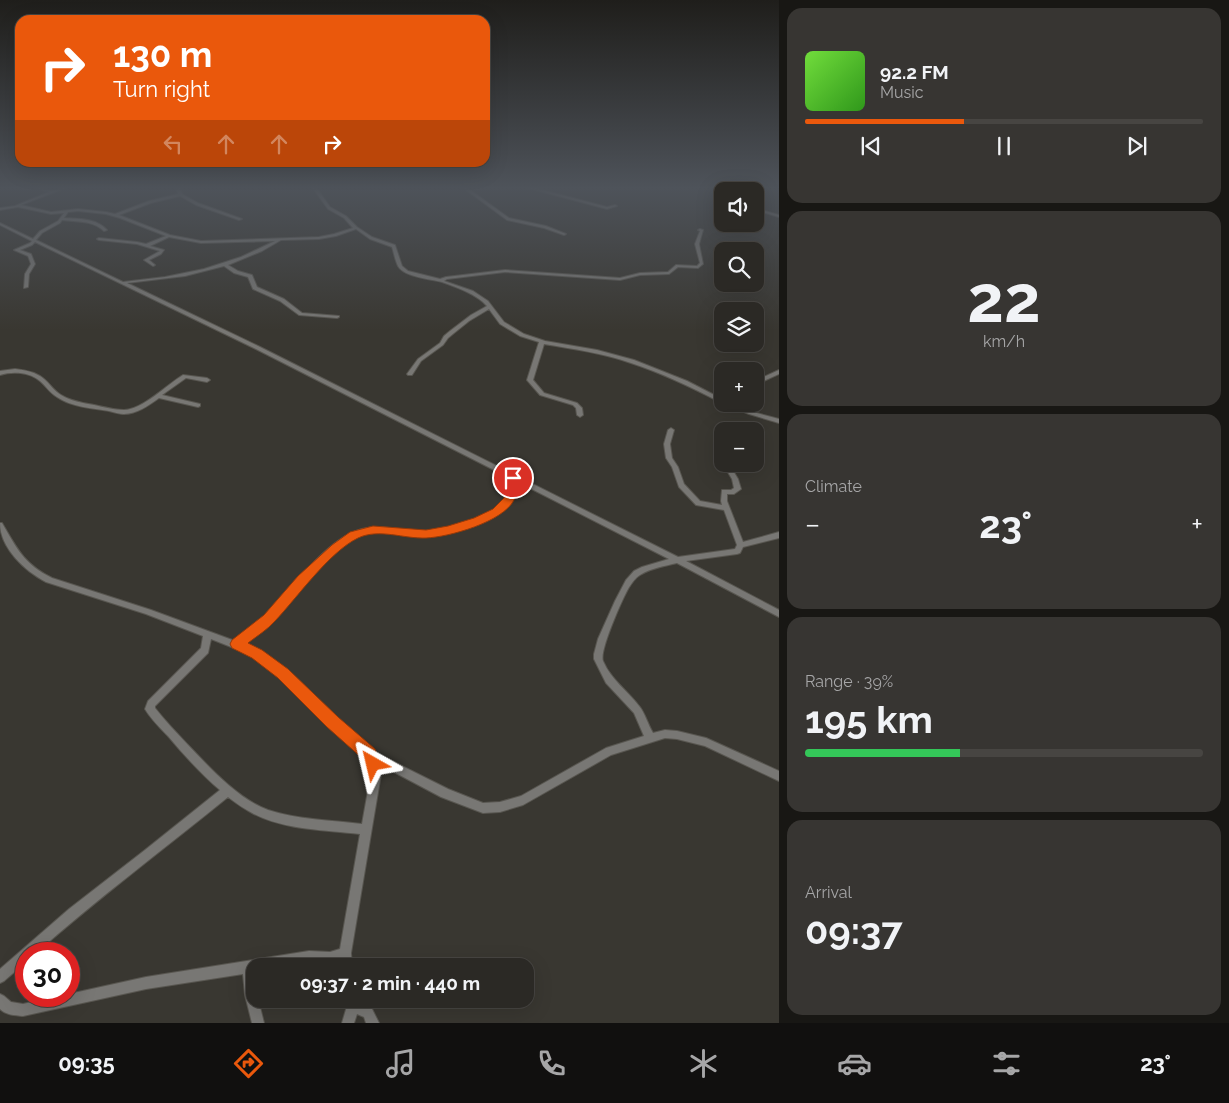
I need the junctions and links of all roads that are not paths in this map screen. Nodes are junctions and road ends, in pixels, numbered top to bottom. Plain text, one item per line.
1 (23, 235) edge
2 (39, 235) edge
3 (165, 235) edge
4 (333, 235) edge
5 (366, 235) edge
6 (701, 235) edge
7 (168, 236) junction
8 (99, 239) dead end
9 (282, 239) junction
10 (34, 240) junction
11 (146, 246) junction
12 (153, 265) dead end
13 (225, 265) junction
14 (442, 281) junction
15 (123, 282) junction
16 (26, 286) dead end
17 (489, 307) junction
18 (337, 318) dead end
19 (542, 342) junction
20 (779, 372) edge
21 (0, 373) edge
22 (410, 374) dead end
23 (764, 379) edge
24 (207, 380) dead end
25 (714, 395) edge
26 (158, 396) junction
27 (198, 405) dead end
28 (748, 412) edge
29 (580, 414) dead end
30 (779, 421) edge
31 (671, 430) dead end
32 (731, 472) edge
33 (513, 478) junction
34 (727, 508) junction
35 (0, 525) edge
36 (779, 536) edge
37 (741, 545) junction
38 (677, 560) junction
39 (779, 614) edge
40 (208, 634) junction
41 (237, 644) junction
42 (650, 738) junction
43 (369, 754) junction
44 (779, 776) edge
45 (228, 790) junction
46 (367, 830) junction
47 (345, 953) junction
48 (303, 958) edge
49 (330, 958) edge
50 (330, 958) edge
51 (345, 958) edge
52 (246, 967) edge
53 (0, 977) edge
54 (0, 1000) edge
55 (254, 1008) edge
56 (351, 1008) edge
57 (361, 1008) edge
58 (258, 1023) edge
59 (348, 1023) edge
60 (373, 1023) edge

1 - 10 street
2 - 10 street
3 - 7 street
4 - 9 street
5 - 14 street
6 - 14 street
7 - 9 street
7 - 11 street
8 - 11 street
9 - 13 street
10 - 15 street
10 - 16 street
11 - 12 street
13 - 15 street
13 - 18 street
14 - 17 street
15 - 33 street
17 - 19 street
17 - 22 street
19 - 25 street
19 - 29 street
20 - 23 street
21 - 26 street
24 - 26 street
26 - 27 street
28 - 30 street
31 - 34 street
32 - 34 street
33 - 38 street
33 - 41 street
34 - 37 street
35 - 40 street
36 - 37 street
37 - 38 street
38 - 39 street
38 - 42 street
40 - 41 street
40 - 45 street
41 - 43 street
42 - 43 street
42 - 44 street
43 - 46 street
45 - 46 street
45 - 53 street
46 - 47 street
47 - 49 street
47 - 51 street
48 - 50 street
52 - 54 street
55 - 58 street
56 - 59 street
57 - 60 street

